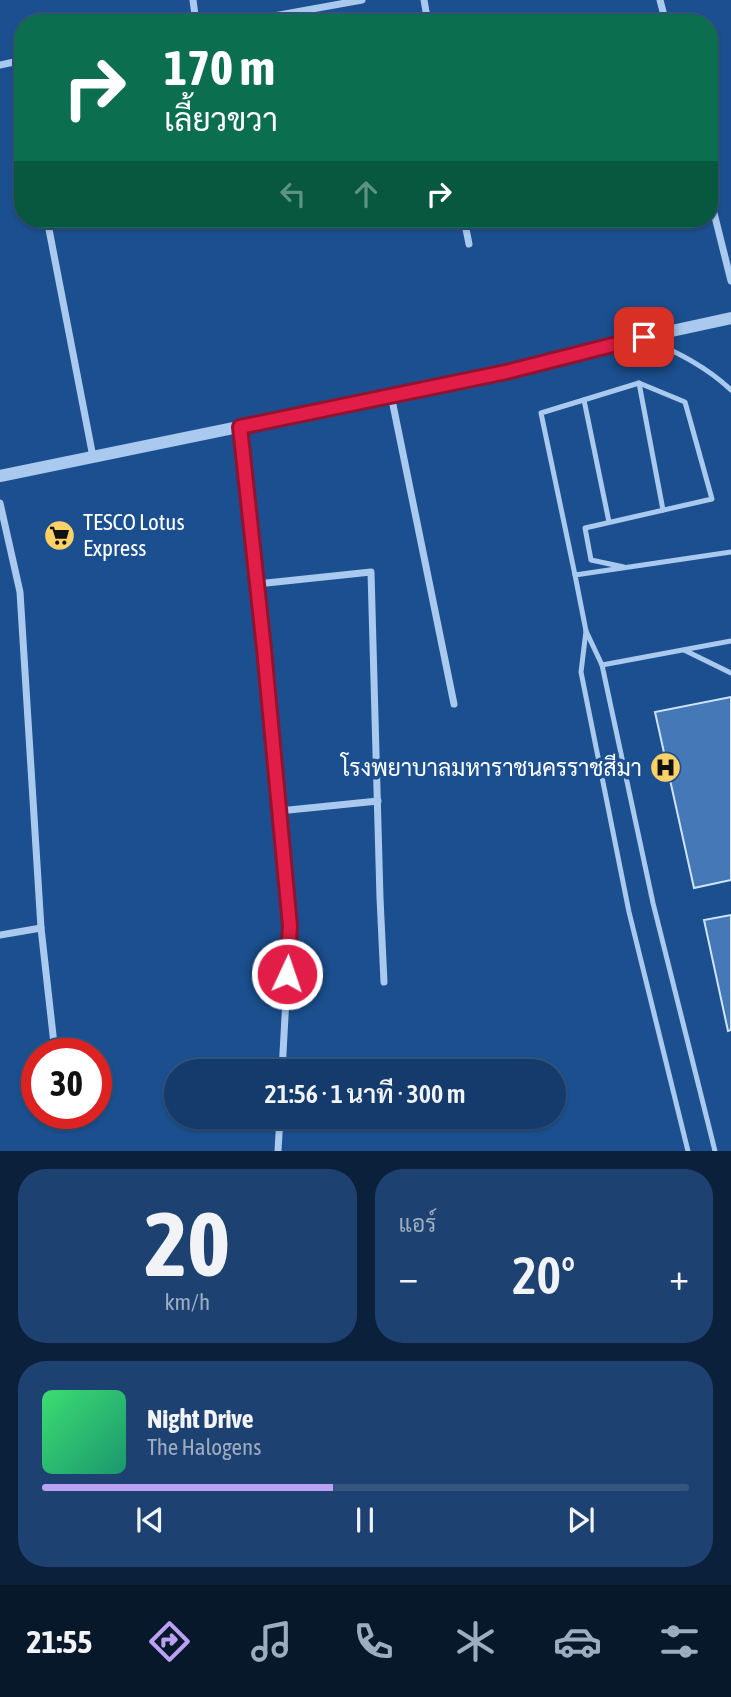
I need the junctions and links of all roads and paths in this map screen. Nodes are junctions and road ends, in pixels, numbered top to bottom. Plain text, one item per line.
1 (362, 0) edge
2 (285, 14) edge
3 (49, 228) edge
4 (466, 228) edge
5 (718, 228) edge
6 (469, 244) dead end
7 (731, 281) edge
8 (731, 318) edge
9 (644, 337) junction
10 (639, 383) junction
11 (731, 390) edge
12 (391, 395) junction
13 (584, 400) junction
14 (240, 427) junction
15 (93, 457) junction
16 (0, 476) edge
17 (0, 503) edge
18 (663, 510) junction
19 (609, 522) junction
20 (731, 552) edge
21 (624, 567) junction
22 (575, 575) junction
23 (257, 584) junction
24 (586, 631) junction
25 (731, 640) edge
26 (684, 650) junction
27 (602, 665) junction
28 (731, 673) edge
29 (454, 705) dead end
30 (378, 801) junction
31 (279, 811) junction
32 (41, 928) junction
33 (0, 935) edge
34 (384, 982) dead end
35 (53, 1038) edge
36 (283, 1059) edge
37 (279, 1129) edge
38 (278, 1151) edge
39 (688, 1151) edge
40 (715, 1151) edge

1 - 2 street
3 - 15 street
4 - 6 street
5 - 7 street
8 - 9 street
9 - 11 lane
9 - 12 street
10 - 13 lane
10 - 18 lane
10 - 18 lane
12 - 14 street
12 - 29 street
13 - 19 lane
13 - 22 lane
14 - 15 street
14 - 23 street
15 - 16 street
17 - 32 street
18 - 19 lane
19 - 21 lane
20 - 21 lane
21 - 22 lane
22 - 24 lane
23 - 30 street
23 - 31 street
24 - 27 lane
24 - 39 lane
25 - 26 lane
26 - 27 lane
26 - 28 lane
27 - 40 lane
30 - 31 street
30 - 34 street
31 - 36 street
32 - 33 street
32 - 35 street
37 - 38 street

